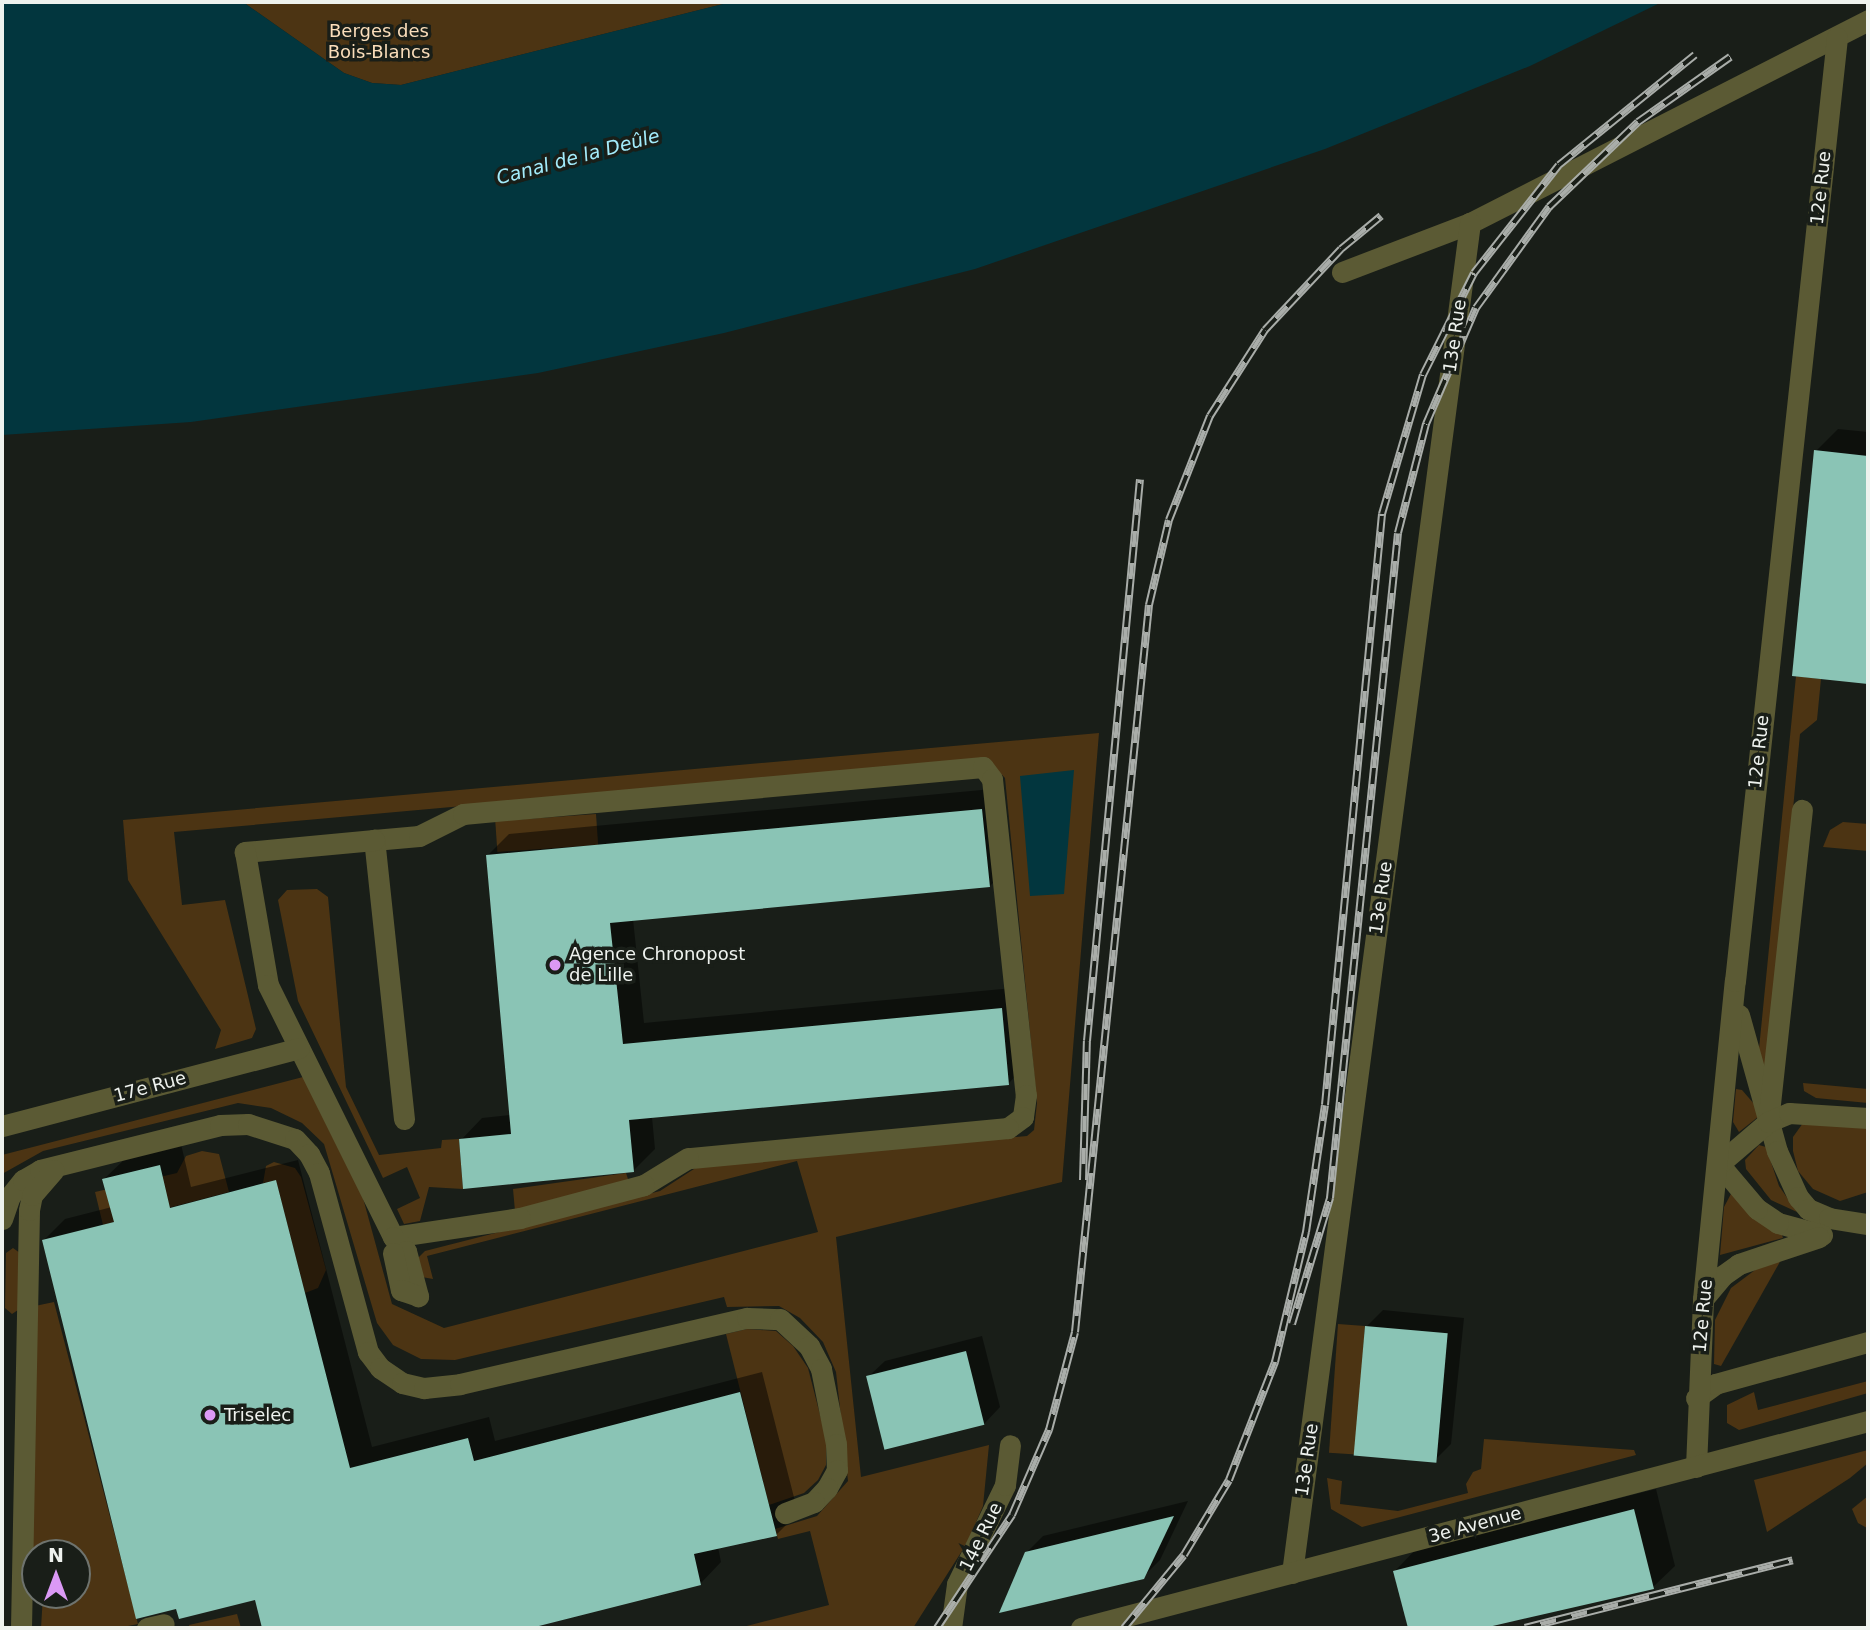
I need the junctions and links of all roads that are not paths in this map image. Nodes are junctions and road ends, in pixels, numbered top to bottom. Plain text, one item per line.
1 (1868, 20) edge
2 (1837, 38) junction
3 (1470, 223) junction
4 (1342, 272) dead end
5 (1802, 810) dead end
6 (374, 840) junction
7 (1735, 981) junction
8 (299, 1048) junction
9 (1868, 1118) edge
10 (404, 1119) dead end
11 (1768, 1122) junction
12 (2, 1126) edge
13 (61, 1164) junction
14 (1719, 1164) junction
15 (2, 1219) edge
16 (1868, 1224) edge
17 (1822, 1236) junction
18 (1703, 1299) junction
19 (1868, 1342) edge
20 (1696, 1398) junction
21 (1868, 1421) edge
22 (1010, 1445) dead end
23 (1696, 1467) junction
24 (785, 1513) dead end
25 (1292, 1573) junction
26 (20, 1628) edge
27 (951, 1628) edge
28 (1081, 1628) edge

1 - 2 lane
2 - 3 lane
2 - 7 lane, 12e Rue
3 - 4 lane
3 - 25 lane, 13e Rue
5 - 11 lane
6 - 8 lane
6 - 8 lane
6 - 10 lane
7 - 11 lane
7 - 14 lane, 12e Rue
8 - 12 lane, 17e Rue
9 - 11 lane
11 - 14 lane
11 - 16 lane
13 - 15 lane
13 - 24 lane
13 - 26 lane
14 - 17 lane
14 - 18 lane, 12e Rue
16 - 17 lane
17 - 18 lane
18 - 20 lane, 12e Rue
19 - 20 lane
20 - 23 lane, 12e Rue
21 - 23 lane, 3e Avenue
22 - 27 lane, 14e Rue
23 - 25 lane, 3e Avenue
25 - 28 lane, 3e Avenue

